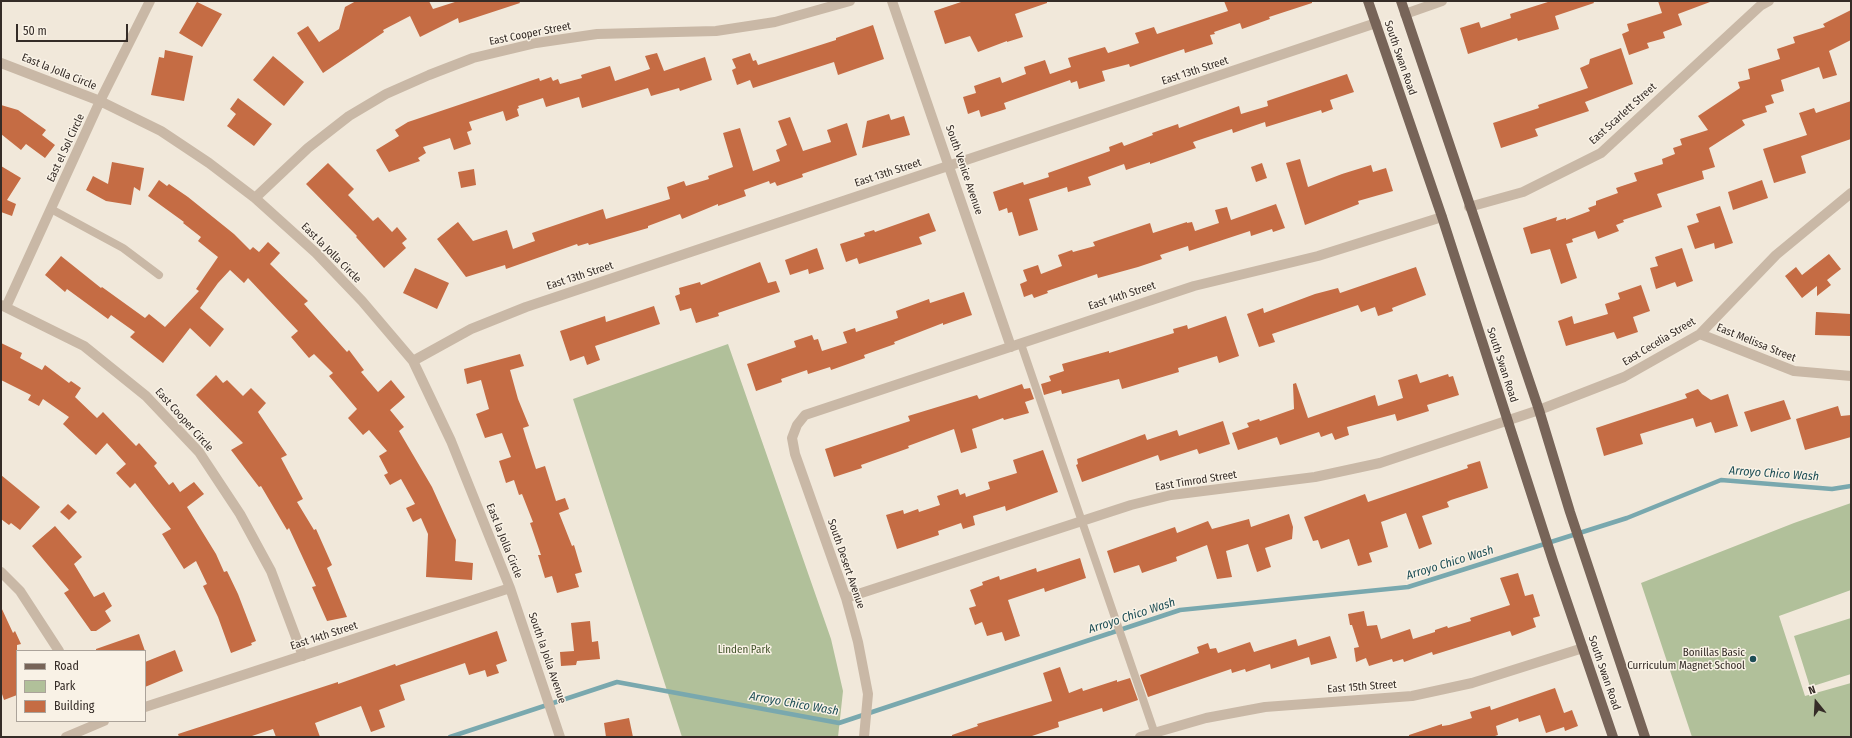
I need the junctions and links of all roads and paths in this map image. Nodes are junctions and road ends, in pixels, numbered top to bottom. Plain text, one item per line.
1 (150, 1) edge
2 (850, 1) edge
3 (892, 1) edge
4 (1368, 1) edge
5 (1401, 1) edge
6 (1442, 1) edge
7 (1769, 1) edge
8 (1405, 14) junction
9 (1376, 23) junction
10 (1, 63) edge
11 (100, 102) junction
12 (950, 165) junction
13 (1851, 193) edge
14 (255, 198) junction
15 (1470, 207) junction
16 (51, 209) junction
17 (1442, 217) junction
18 (159, 275) dead end
19 (3, 306) edge
20 (1700, 334) junction
21 (1021, 344) junction
22 (1011, 348) junction
23 (413, 361) junction
24 (1851, 376) edge
25 (1538, 410) junction
26 (814, 412) joint
27 (1507, 420) junction
28 (1082, 521) junction
29 (1, 572) edge
30 (510, 588) junction
31 (846, 598) junction
32 (1583, 648) junction
33 (58, 650) edge
34 (303, 656) junction
35 (146, 707) edge
36 (90, 724) edge
37 (1155, 735) edge
38 (66, 737) edge
39 (560, 737) edge
40 (864, 737) edge
41 (1140, 737) edge
42 (1613, 737) edge
43 (1646, 737) edge

1 - 11 street, East el Sol Circle
2 - 14 street, East Cooper Street
3 - 12 street, South Venice Avenue
4 - 9 main road, South Swan Road
5 - 8 main road, South Swan Road
6 - 8 street
7 - 15 street, East Scarlett Street
8 - 15 main road, South Swan Road
9 - 12 street, East 13th Street
9 - 17 main road, South Swan Road
10 - 11 street, East la Jolla Circle
11 - 14 street, East la Jolla Circle
11 - 16 street, East el Sol Circle
12 - 22 street, South Venice Avenue
12 - 23 street, East 13th Street
13 - 20 street, East Cecelia Street
14 - 23 street, East la Jolla Circle
15 - 25 main road, South Swan Road
16 - 18 lane
16 - 19 street, East el Sol Circle
17 - 21 street, East 14th Street
17 - 27 main road, South Swan Road
19 - 34 street, East Cooper Circle
20 - 24 street, East Melissa Street
20 - 25 street, East Cecelia Street
21 - 22 street, East 14th Street
21 - 28 lane
22 - 26 street, East 14th Street
23 - 30 street, East la Jolla Circle
25 - 27 street, East Cecelia Street
25 - 43 main road, South Swan Road
26 - 31 street, South Desert Avenue
27 - 28 street, East Timrod Street
27 - 32 main road, South Swan Road
28 - 31 street, East Timrod Street
28 - 37 lane
29 - 33 street
30 - 34 street, East 14th Street
30 - 39 street, South la Jolla Avenue
31 - 40 street, South Desert Avenue
32 - 37 street, East 15th Street
32 - 42 main road, South Swan Road
34 - 35 street, East 14th Street
36 - 38 street
37 - 41 street, East 15th Street

